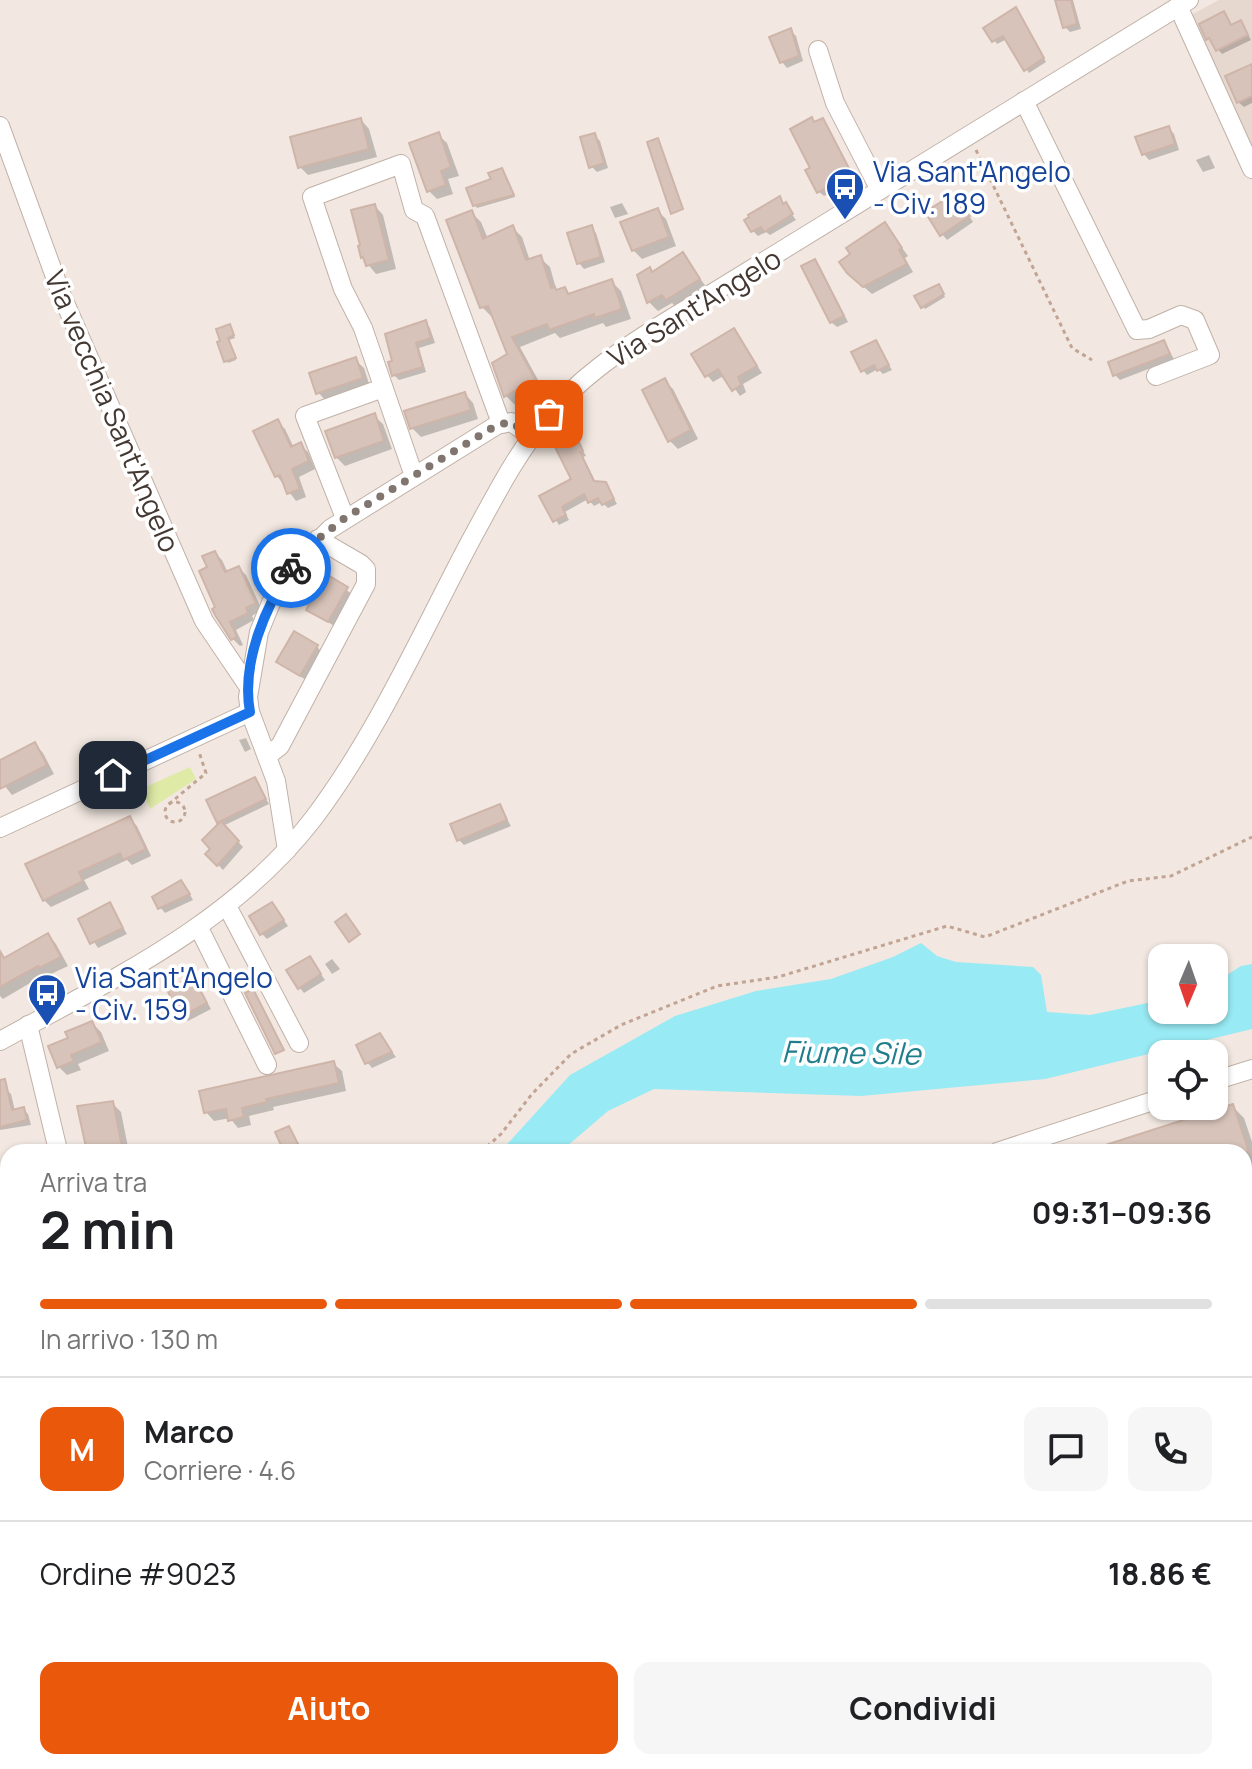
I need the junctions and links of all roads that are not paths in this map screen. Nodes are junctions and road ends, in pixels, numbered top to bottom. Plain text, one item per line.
1 (1184, 3) edge
2 (818, 50) dead end
3 (1024, 101) junction
4 (0, 126) edge
5 (1252, 169) edge
6 (880, 190) junction
7 (1156, 376) dead end
8 (383, 388) junction
9 (501, 423) junction
10 (531, 436) junction
11 (414, 476) junction
12 (345, 518) junction
13 (318, 539) junction
14 (248, 686) junction
15 (250, 712) junction
16 (267, 756) junction
17 (0, 828) edge
18 (287, 850) junction
19 (227, 906) junction
20 (199, 928) junction
21 (28, 1025) junction
22 (0, 1041) edge
23 (299, 1043) dead end
24 (267, 1065) dead end
25 (1252, 1069) edge
26 (1228, 1077) edge
27 (1148, 1103) edge
28 (57, 1144) edge
29 (1021, 1144) edge

1 - 3 street, Via Sant'Angelo
1 - 5 street
2 - 6 street
3 - 6 street, Via Sant'Angelo
3 - 7 street
4 - 14 street, Via vecchia Sant'Angelo
6 - 10 street, Via Sant'Angelo
8 - 9 street
8 - 11 street
8 - 12 street
9 - 10 street
9 - 11 street, Via vecchia Sant'Angelo
10 - 18 street, Via Sant'Angelo
11 - 12 street, Via vecchia Sant'Angelo
12 - 13 street, Via vecchia Sant'Angelo
13 - 14 street, Via vecchia Sant'Angelo
13 - 16 street
14 - 15 street, Via vecchia Sant'Angelo
15 - 16 street, Via vecchia Sant'Angelo
15 - 17 street
16 - 18 street, Via vecchia Sant'Angelo
18 - 19 street, Via Sant'Angelo
19 - 20 street, Via Sant'Angelo
19 - 23 street
20 - 21 street, Via Sant'Angelo
20 - 24 street
21 - 22 street, Via Sant'Angelo
21 - 28 street
25 - 26 street
27 - 29 street

